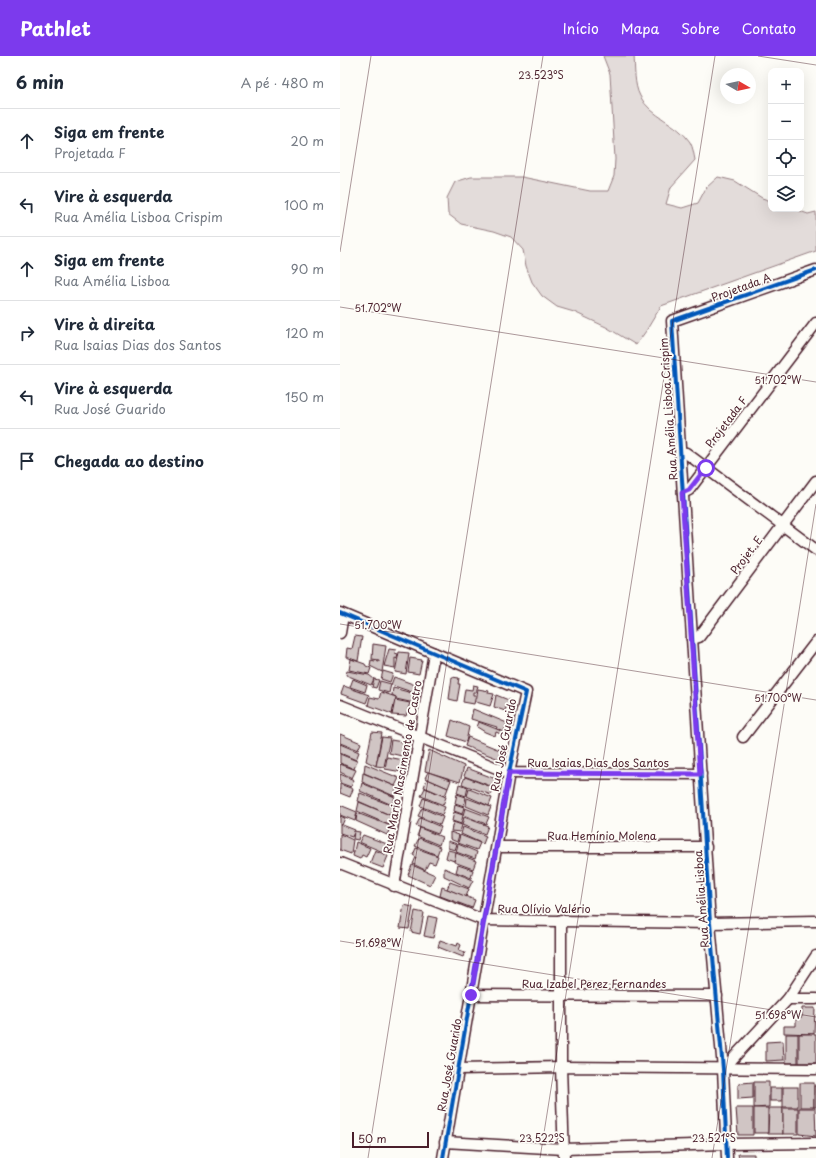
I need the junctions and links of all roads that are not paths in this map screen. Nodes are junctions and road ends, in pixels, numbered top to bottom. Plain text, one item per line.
1 (816, 270) edge
2 (672, 322) joint
3 (816, 323) edge
4 (680, 452) junction
5 (706, 468) junction
6 (816, 481) edge
7 (682, 493) junction
8 (783, 525) junction
9 (816, 550) edge
10 (342, 614) edge
11 (340, 633) edge
12 (692, 639) junction
13 (816, 642) edge
14 (434, 653) junction
15 (340, 705) edge
16 (418, 736) junction
17 (743, 738) dead end
18 (509, 773) junction
19 (700, 774) junction
20 (497, 847) junction
21 (706, 847) junction
22 (340, 863) edge
23 (394, 886) junction
24 (483, 920) junction
25 (561, 920) junction
26 (816, 921) edge
27 (710, 923) junction
28 (816, 956) edge
29 (471, 995) junction
30 (562, 995) junction
31 (716, 996) junction
32 (788, 999) junction
33 (816, 999) edge
34 (561, 1067) junction
35 (458, 1069) junction
36 (816, 1069) edge
37 (723, 1070) junction
38 (445, 1142) junction
39 (816, 1143) edge
40 (725, 1144) junction
41 (564, 1153) edge
42 (443, 1158) edge
43 (727, 1158) edge

1 - 2 street, Projetada A
2 - 4 street, Rua Amélia Lisboa Crispim
3 - 5 street, Projetada F
4 - 5 street
4 - 7 street, Rua Amélia Lisboa Crispim
5 - 7 street, Projetada F
5 - 8 street
6 - 8 street, Projet. E
7 - 12 street, Rua Amélia Lisboa Crispim
8 - 9 street
8 - 12 street, Projet. E
10 - 11 street
10 - 14 street
12 - 19 street, Rua Amélia Lisboa
13 - 17 street
14 - 16 street, Rua Mario Nascimento de Castro
14 - 18 street, Rua José Guarido
15 - 16 street, Rua Isaias Dias dos Santos
16 - 18 street, Rua Isaias Dias dos Santos
16 - 23 street, Rua Mario Nascimento de Castro
18 - 19 street, Rua Isaias Dias dos Santos
18 - 20 street, Rua José Guarido
19 - 21 street, Rua Amélia Lisboa
20 - 21 street, Rua Hemínio Molena
20 - 24 street, Rua José Guarido
21 - 27 street, Rua Amélia Lisboa
22 - 23 street, Rua Olívio Valério
23 - 24 street, Rua Olívio Valério
24 - 25 street, Rua Olívio Valério
24 - 29 street, Rua José Guarido
25 - 27 street, Rua Olívio Valério
25 - 30 street
26 - 27 street, Rua Olívio Valério
27 - 31 street, Rua Amélia Lisboa
28 - 32 street
29 - 30 street, Rua Izabel Perez Fernandes
29 - 35 street, Rua José Guarido
30 - 31 street, Rua Izabel Perez Fernandes
30 - 34 street
31 - 37 street, Rua Amélia Lisboa
32 - 33 street
32 - 37 street
34 - 35 street
34 - 37 street
34 - 41 street
35 - 38 street, Rua José Guarido
36 - 37 street
37 - 40 street, Rua Amélia Lisboa
38 - 41 street
38 - 42 street, Rua José Guarido
39 - 40 street
40 - 41 street
40 - 43 street, Rua Amélia Lisboa

